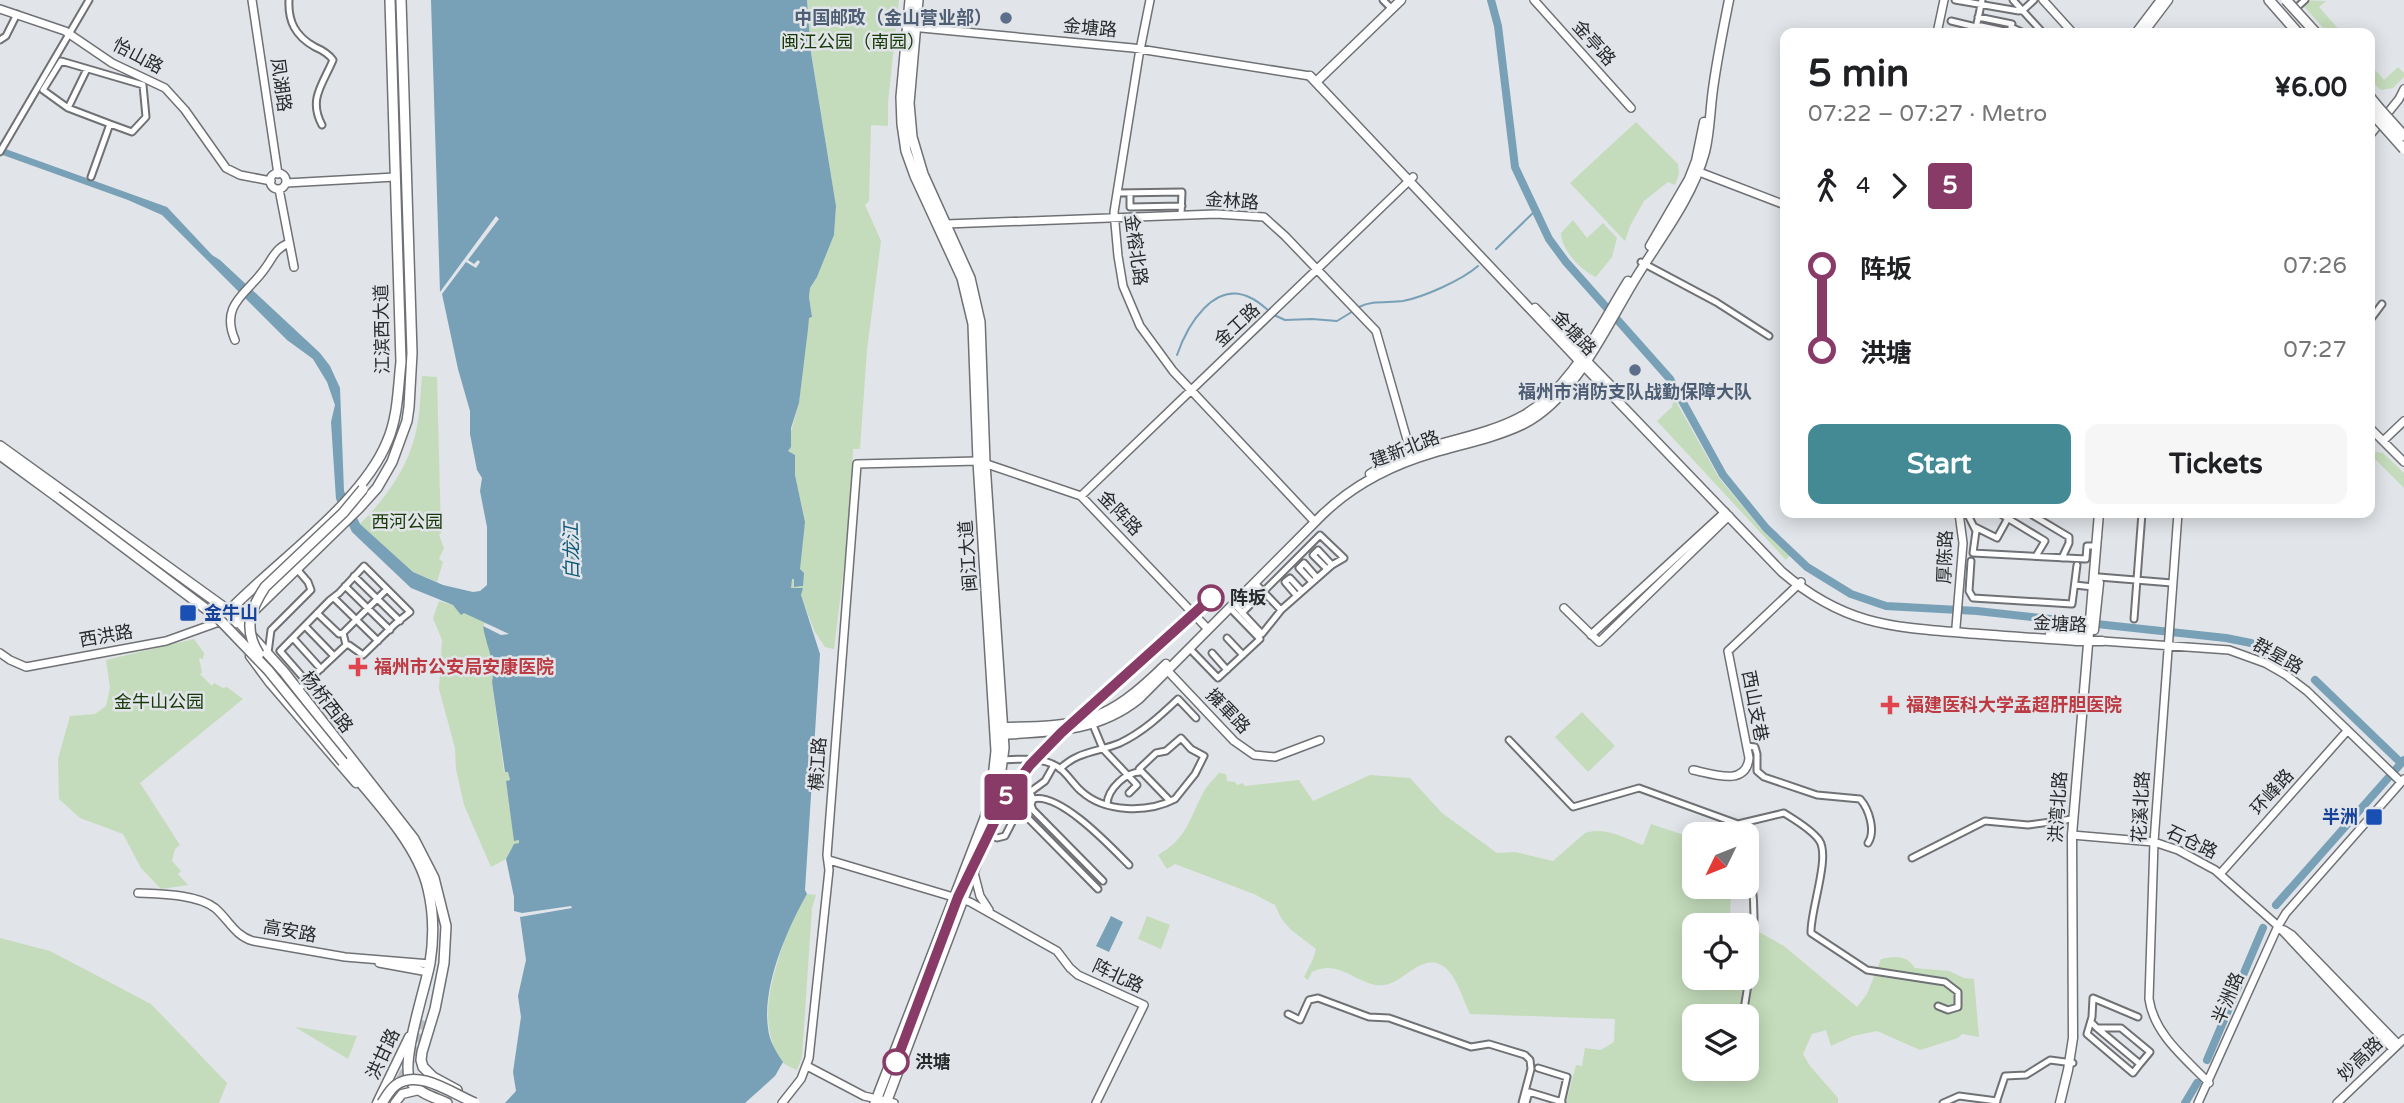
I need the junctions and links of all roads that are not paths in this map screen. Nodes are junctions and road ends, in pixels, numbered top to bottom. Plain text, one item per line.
1 (89, 0) edge
2 (253, 0) edge
3 (289, 0) edge
4 (390, 0) edge
5 (401, 0) edge
6 (910, 0) edge
7 (918, 0) edge
8 (1150, 0) edge
9 (1401, 0) edge
10 (1534, 0) edge
11 (1729, 0) edge
12 (1944, 0) edge
13 (1955, 0) edge
14 (2013, 0) edge
15 (2027, 0) edge
16 (2034, 0) edge
17 (2043, 0) edge
18 (2161, 0) edge
19 (2168, 0) edge
20 (2266, 0) edge
21 (2285, 0) edge
22 (2305, 0) edge
23 (1981, 2) edge
24 (1390, 4) edge
25 (0, 9) edge
26 (2020, 9) junction
27 (2294, 10) junction
28 (16, 14) junction
29 (1980, 17) junction
30 (1951, 21) dead end
31 (912, 27) junction
32 (1938, 28) edge
33 (1972, 28) edge
34 (1978, 28) edge
35 (2008, 28) edge
36 (2010, 28) edge
37 (2038, 28) edge
38 (2068, 28) edge
39 (2140, 28) edge
40 (2147, 28) edge
41 (2292, 28) edge
42 (2310, 28) edge
43 (2310, 28) edge
44 (70, 34) junction
45 (0, 40) edge
46 (1140, 49) junction
47 (87, 69) junction
48 (1314, 78) junction
49 (2404, 89) edge
50 (2402, 97) edge
51 (2375, 100) edge
52 (2375, 101) edge
53 (68, 108) junction
54 (1631, 108) dead end
55 (2388, 113) junction
56 (2375, 118) edge
57 (2375, 119) edge
58 (110, 124) junction
59 (2379, 124) junction
60 (322, 125) dead end
61 (2375, 129) edge
62 (2404, 130) edge
63 (2404, 136) edge
64 (2, 146) edge
65 (2404, 150) edge
66 (1696, 171) junction
67 (278, 174) junction
68 (91, 177) dead end
69 (395, 177) junction
70 (1411, 179) junction
71 (271, 181) junction
72 (283, 186) junction
73 (1118, 193) junction
74 (1130, 193) junction
75 (1780, 203) edge
76 (1182, 206) junction
77 (1181, 215) junction
78 (1114, 217) junction
79 (946, 224) junction
80 (289, 243) junction
81 (1643, 263) junction
82 (294, 267) dead end
83 (1318, 269) junction
84 (2382, 304) dead end
85 (2375, 313) edge
86 (1769, 336) dead end
87 (235, 340) dead end
88 (1582, 360) junction
89 (1191, 391) junction
90 (2404, 421) edge
91 (2375, 433) edge
92 (2383, 441) junction
93 (387, 444) junction
94 (0, 446) edge
95 (395, 454) junction
96 (1, 456) edge
97 (1412, 456) junction
98 (981, 462) junction
99 (2404, 462) edge
100 (373, 468) junction
101 (1082, 496) junction
102 (1727, 514) junction
103 (1960, 518) edge
104 (1970, 518) edge
105 (2008, 518) joint
106 (2037, 518) edge
107 (2100, 518) edge
108 (2101, 518) edge
109 (2142, 518) edge
110 (2178, 518) edge
111 (1313, 520) junction
112 (1963, 528) junction
113 (1976, 530) junction
114 (2097, 546) junction
115 (1287, 551) junction
116 (2036, 556) junction
117 (2062, 558) junction
118 (1295, 561) junction
119 (1971, 561) dead end
120 (2077, 565) dead end
121 (296, 568) junction
122 (354, 576) junction
123 (2099, 577) junction
124 (1315, 580) junction
125 (2137, 580) junction
126 (1255, 583) junction
127 (1799, 583) junction
128 (2172, 583) junction
129 (2075, 585) junction
130 (345, 586) junction
131 (2093, 587) junction
132 (387, 589) junction
133 (1264, 592) junction
134 (334, 598) junction
135 (377, 598) junction
136 (1232, 606) junction
137 (368, 608) junction
138 (1563, 608) dead end
139 (1282, 610) junction
140 (229, 611) junction
141 (317, 613) junction
142 (1242, 613) junction
143 (2134, 619) dead end
144 (356, 620) junction
145 (400, 621) junction
146 (219, 622) junction
147 (240, 623) junction
148 (2092, 623) junction
149 (304, 626) junction
150 (1205, 626) junction
151 (1956, 627) junction
152 (390, 630) junction
153 (343, 633) junction
154 (1591, 635) junction
155 (293, 638) junction
156 (1227, 638) dead end
157 (2093, 640) junction
158 (378, 641) junction
159 (346, 645) junction
160 (2167, 646) junction
161 (1189, 648) junction
162 (0, 653) edge
163 (268, 653) junction
164 (1212, 653) dead end
165 (1243, 655) junction
166 (334, 656) junction
167 (321, 668) junction
168 (1165, 669) junction
169 (1227, 670) junction
170 (307, 682) junction
171 (281, 687) junction
172 (298, 690) junction
173 (1196, 718) dead end
174 (1093, 725) junction
175 (1000, 731) junction
176 (2347, 731) junction
177 (1320, 740) dead end
178 (1509, 740) dead end
179 (1747, 746) junction
180 (1103, 749) junction
181 (1004, 760) junction
182 (1054, 765) junction
183 (1060, 769) junction
184 (1693, 770) dead end
185 (1143, 772) junction
186 (1128, 776) junction
187 (2403, 781) edge
188 (1129, 793) dead end
189 (1033, 799) junction
190 (1170, 801) junction
191 (1107, 804) junction
192 (377, 806) junction
193 (2073, 819) junction
194 (1732, 822) edge
195 (1745, 822) edge
196 (988, 833) junction
197 (2074, 835) junction
198 (2154, 842) junction
199 (1868, 843) dead end
200 (1912, 858) dead end
201 (829, 860) junction
202 (1129, 866) dead end
203 (974, 869) junction
204 (2220, 874) junction
205 (1103, 881) dead end
206 (1098, 889) dead end
207 (138, 893) dead end
208 (439, 897) junction
209 (958, 897) junction
210 (1754, 900) edge
211 (994, 916) junction
212 (2278, 926) junction
213 (429, 968) junction
214 (1745, 1004) edge
215 (1938, 1006) dead end
216 (1288, 1014) dead end
217 (2138, 1017) dead end
218 (422, 1018) junction
219 (2091, 1023) junction
220 (2097, 1028) junction
221 (2399, 1044) edge
222 (2071, 1063) junction
223 (2140, 1064) junction
224 (807, 1066) junction
225 (1538, 1068) dead end
226 (2209, 1083) junction
227 (386, 1087) junction
228 (419, 1090) junction
229 (444, 1101) edge
230 (396, 1102) edge
231 (884, 1102) edge
232 (1561, 1102) edge
233 (1996, 1102) edge
234 (377, 1103) edge
235 (382, 1103) edge
236 (475, 1103) edge
237 (484, 1103) edge
238 (782, 1103) edge
239 (1096, 1103) edge
240 (1524, 1103) edge
241 (1943, 1103) edge
242 (2062, 1103) edge
243 (2198, 1103) edge
244 (2337, 1103) edge

1 - 44 street
2 - 67 street, 凤湖路
3 - 60 street
4 - 69 main road, 江滨西大道
5 - 95 main road, 江滨西大道
6 - 31 main road, 闽江大道
7 - 31 main road, 闽江大道
8 - 46 street, 金榕北路
9 - 24 main road
10 - 54 street, 金亭路
11 - 66 main road, 建新北路
12 - 32 street
13 - 23 street
14 - 26 street
15 - 26 street
16 - 26 street
17 - 38 street
18 - 39 main road
19 - 40 main road
20 - 41 main road
21 - 27 main road
21 - 43 main road, bridge
22 - 27 street
23 - 26 street
23 - 29 street
24 - 48 main road
25 - 28 street, 怡山路
26 - 36 street
26 - 37 street
27 - 42 main road
28 - 44 street, 怡山路
28 - 45 street
29 - 34 street
29 - 35 street
30 - 33 street
31 - 46 street, 金塘路
31 - 79 main road, 闽江大道
31 - 98 main road, 闽江大道
44 - 64 street
44 - 71 street, 怡山路
46 - 48 street, 金塘路
46 - 73 street, 金榕北路
47 - 53 street
47 - 53 street
47 - 58 street
48 - 70 main road, 金塘路
49 - 50 street
50 - 55 street
51 - 55 main road
52 - 63 main road, bridge
53 - 58 street
55 - 59 street
55 - 62 main road
56 - 65 main road, bridge
57 - 59 main road
58 - 68 street
59 - 61 street
59 - 65 main road
66 - 75 street
66 - 81 main road, 建新北路
67 - 71 street
67 - 72 street
69 - 72 street
69 - 93 main road, 江滨西大道
70 - 83 street, 金工路
70 - 88 main road, 金塘路
71 - 72 street
72 - 80 street
73 - 74 street
73 - 78 street, 金榕北路
74 - 76 street
74 - 76 street
76 - 77 street
77 - 78 street, 金林路
77 - 83 street, 金林路
78 - 79 street, 金林路
78 - 89 street, 金榕北路
79 - 98 main road, 闽江大道
80 - 82 street
80 - 87 street
81 - 86 street
81 - 88 main road, 建新北路
83 - 89 street, 金工路
83 - 97 street, 金林路
84 - 85 street
88 - 97 main road, 建新北路
88 - 102 main road, 金塘路
88 - 127 main road, 金塘路
89 - 101 street, 金工路
89 - 111 street, 金榕北路
90 - 92 street
91 - 92 street
92 - 99 street
93 - 95 main road
93 - 100 main road, 江滨西大道
94 - 140 main road, 杨桥西路
95 - 121 main road, 江滨西大道
96 - 146 main road
96 - 171 main road, 杨桥西路, bridge
97 - 111 main road, 建新北路
98 - 101 street, 金阵路
98 - 175 main road, 闽江大道
98 - 201 street, 横江路
100 - 140 main road, 江滨西大道
100 - 171 main road, bridge
101 - 150 street, 金阵路
102 - 127 main road, 金塘路
102 - 154 street
102 - 154 street
103 - 112 street, 厚陈路
104 - 113 street
105 - 113 street
105 - 116 street
106 - 117 street
107 - 114 main road, 洪湾北路
108 - 123 main road, 洪湾北路
109 - 125 street
110 - 128 street, 花溪北路
111 - 115 main road, 建新北路
111 - 150 main road, 建新北路
112 - 113 street
112 - 151 street, 厚陈路
113 - 116 street
114 - 117 street
114 - 131 main road, 洪湾北路
115 - 118 street
115 - 126 main road, 建新北路
116 - 117 street
118 - 124 street
118 - 124 street
118 - 133 street
119 - 129 street
120 - 129 street
121 - 147 main road, 江滨西大道
121 - 163 street
122 - 130 street
122 - 132 street
122 - 135 street
123 - 125 street
123 - 148 main road, 洪湾北路
124 - 139 street
125 - 128 street
125 - 143 street
126 - 133 street
126 - 136 main road, 建新北路
127 - 151 main road, 金塘路
127 - 157 main road, 金塘路
127 - 179 street, 西山支巷
128 - 160 street, 花溪北路
129 - 131 street
130 - 134 street
130 - 137 street
131 - 148 main road, 洪湾北路
132 - 135 street
132 - 145 street
133 - 139 street
133 - 142 street
134 - 141 street
134 - 144 street
135 - 137 street
135 - 145 street
136 - 142 street
136 - 161 main road, 建新北路
136 - 165 street
137 - 144 street
137 - 152 street
138 - 154 street
139 - 142 street
140 - 146 main road, 江滨西大道
140 - 147 main road, 杨桥西路
141 - 149 street
141 - 153 street
144 - 153 street
144 - 158 street
145 - 152 street
146 - 147 main road
146 - 162 street, 西洪路
146 - 192 main road
147 - 163 main road, 杨桥西路
148 - 157 main road, 洪湾北路
149 - 155 street
149 - 166 street
150 - 168 main road, 建新北路
151 - 157 main road, 金塘路
152 - 158 street
153 - 159 street
155 - 167 street
155 - 170 street
156 - 165 street
157 - 160 street, 群星路
157 - 193 main road, 洪湾北路
157 - 197 main road, 洪湾北路
158 - 159 street
159 - 166 street
160 - 176 street, 群星路
160 - 198 street, 花溪北路
161 - 168 main road, 建新北路
161 - 169 street
163 - 172 main road, 杨桥西路
164 - 169 street
165 - 169 street
166 - 167 street
167 - 170 street
168 - 174 main road, 建新北路
168 - 175 main road, 建新北路
168 - 177 street, 擁軍路
170 - 172 street
171 - 192 main road, 杨桥西路, bridge
172 - 208 main road, 杨桥西路
173 - 180 street
174 - 175 main road, 建新北路
174 - 180 street
175 - 181 main road, 闽江大道
175 - 209 main road, 闽江大道
176 - 187 street, 群星路
176 - 204 street, 环峰路
178 - 194 street
179 - 184 street, 西山支巷
179 - 199 street
180 - 183 street
180 - 186 street
181 - 182 street
181 - 196 main road, 闽江大道
182 - 183 street
182 - 189 street
183 - 191 street
185 - 186 street
185 - 190 street
185 - 190 street
186 - 188 street
186 - 191 street
187 - 212 street, 半洲路
189 - 202 street
189 - 205 street
190 - 191 street
192 - 213 main road, 杨桥西路
193 - 197 main road, 洪湾北路
193 - 200 street
195 - 215 street
196 - 203 main road, 闽江大道
196 - 206 street
197 - 198 street, 石仓路
197 - 222 main road, 洪湾北路
198 - 204 street, 石仓路
198 - 226 street, 花溪北路
201 - 209 street, 阵北路
201 - 224 street, 横江路
203 - 209 main road, 闽江大道
203 - 211 street
204 - 212 street, 石仓路
207 - 213 street, 高安路
208 - 218 main road
208 - 237 main road, 杨桥西路, bridge
209 - 211 street, 阵北路
209 - 231 main road, 闽江大道
210 - 214 street
211 - 239 street, 阵北路
212 - 221 street, 石仓路
212 - 226 street, 半洲路
213 - 218 main road, 杨桥西路
216 - 240 street
217 - 219 street
218 - 227 main road, 洪甘路
218 - 228 main road
219 - 220 street
219 - 223 street
220 - 223 street
220 - 223 street
221 - 244 street, 妙高路
222 - 233 street
222 - 242 main road, 洪湾北路
224 - 231 street
224 - 238 street
225 - 232 street
226 - 243 street, 半洲路
227 - 230 main road
227 - 234 main road, 洪甘路
228 - 229 main road
228 - 230 main road, 洪甘路
232 - 240 street
233 - 241 street
235 - 236 main road, bridge

